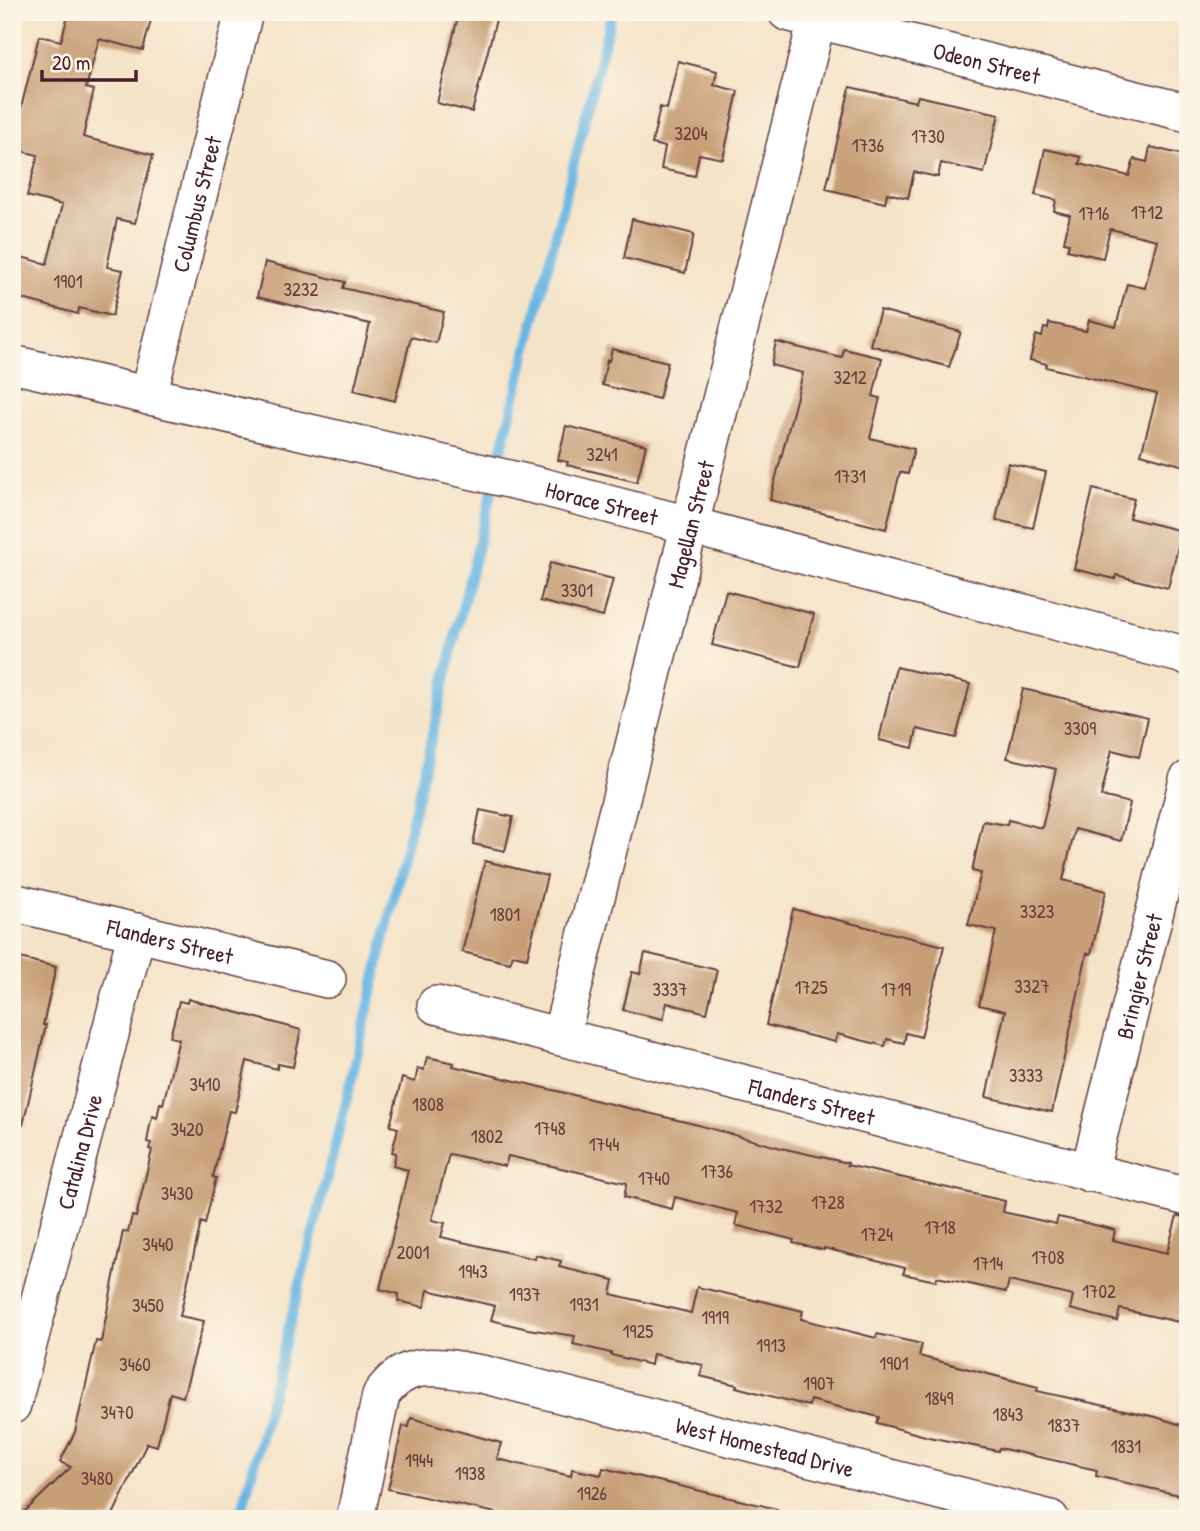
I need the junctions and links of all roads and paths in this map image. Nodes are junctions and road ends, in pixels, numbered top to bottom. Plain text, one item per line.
1 (244, 12) edge
2 (808, 15) edge
3 (1188, 113) edge
4 (12, 364) edge
5 (148, 396) junction
6 (689, 525) junction
7 (1188, 656) edge
8 (1188, 780) edge
9 (12, 902) edge
10 (137, 932) junction
11 (327, 979) dead end
12 (436, 1005) dead end
13 (561, 1036) junction
14 (1089, 1173) junction
15 (1188, 1197) edge
16 (12, 1405) edge
17 (355, 1519) edge
18 (1050, 1519) edge

1 - 5 street, Columbus Street
2 - 3 street, Odeon Street
2 - 6 street, Magellan Street
4 - 5 street, Horace Street
5 - 6 street, Horace Street
6 - 7 street, Horace Street
6 - 13 street, Magellan Street
8 - 14 street, Bringier Street
9 - 10 street, Flanders Street
10 - 11 street, Flanders Street
10 - 16 street, Catalina Drive
12 - 13 street, Flanders Street
13 - 14 street, Flanders Street
14 - 15 street, Flanders Street
17 - 18 street, West Homestead Drive

